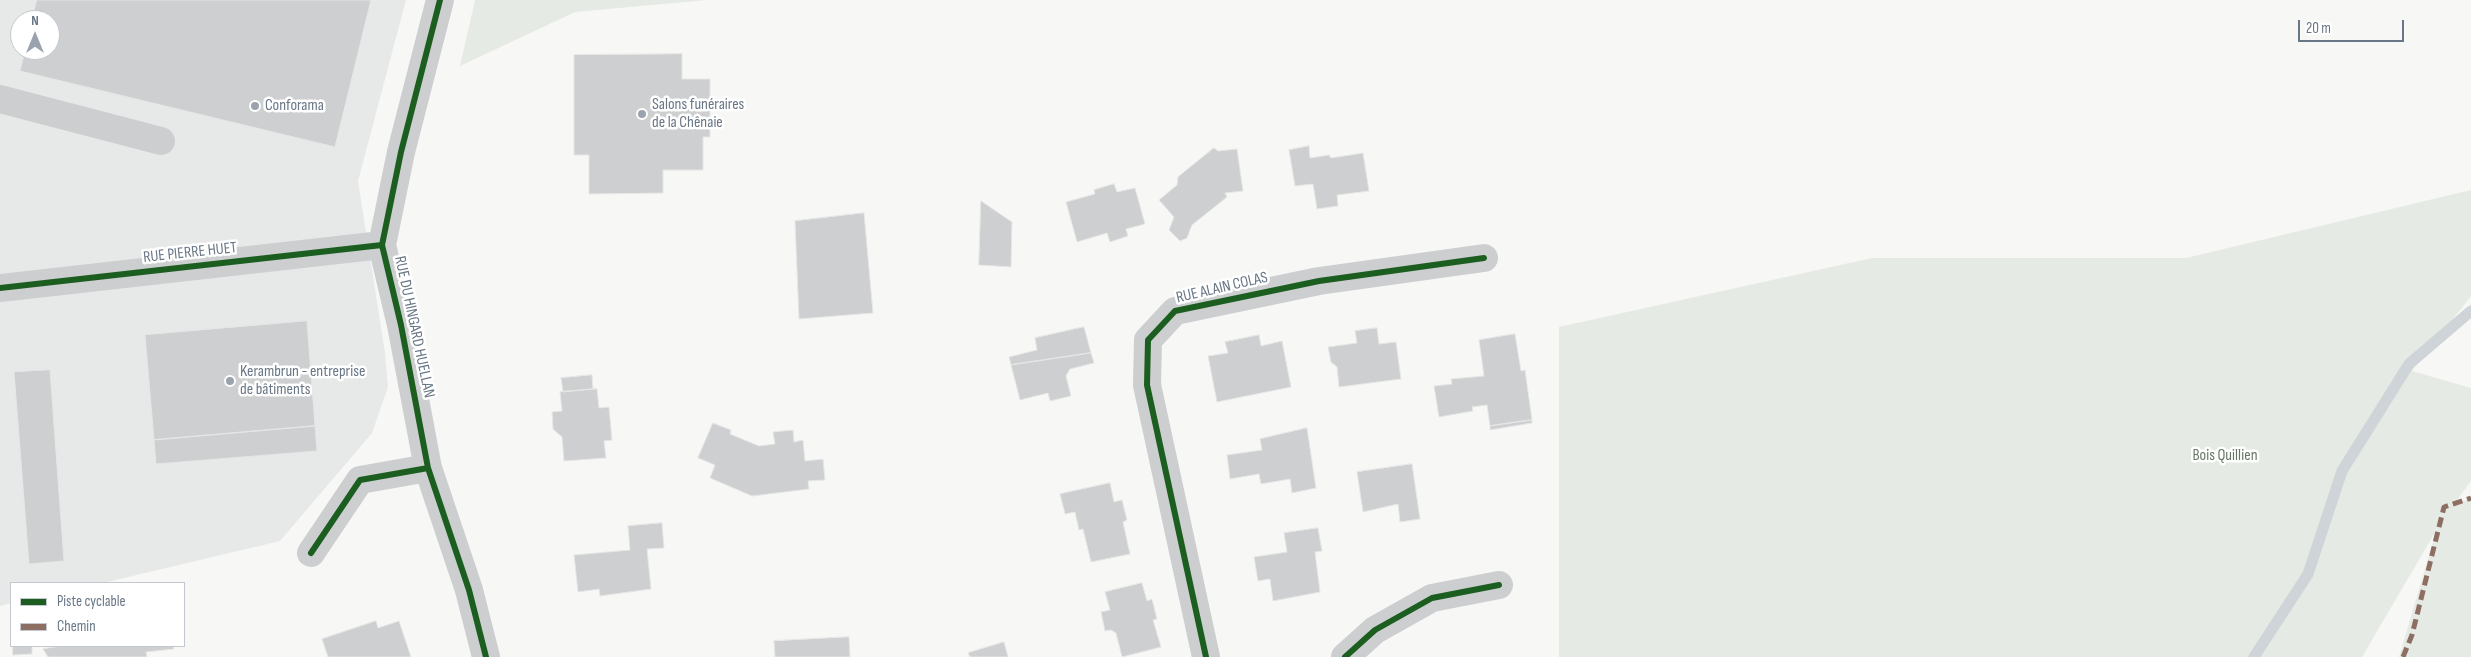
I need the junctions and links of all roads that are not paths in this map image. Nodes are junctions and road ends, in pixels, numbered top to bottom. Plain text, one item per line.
1 (440, 0) edge
2 (0, 98) edge
3 (161, 142) dead end
4 (382, 245) junction
5 (1484, 258) dead end
6 (0, 288) edge
7 (428, 468) junction
8 (311, 552) dead end
9 (1499, 585) dead end
10 (486, 657) edge
11 (1206, 657) edge
12 (1345, 657) edge

1 - 4 street, RUE DU HINGARD HUELLAN
2 - 3 street
4 - 6 street, RUE PIERRE HUET
4 - 7 street, RUE DU HINGARD HUELLAN
5 - 11 street, RUE ALAIN COLAS
7 - 8 street
7 - 10 street, RUE DU HINGARD HUELLAN
9 - 12 street

